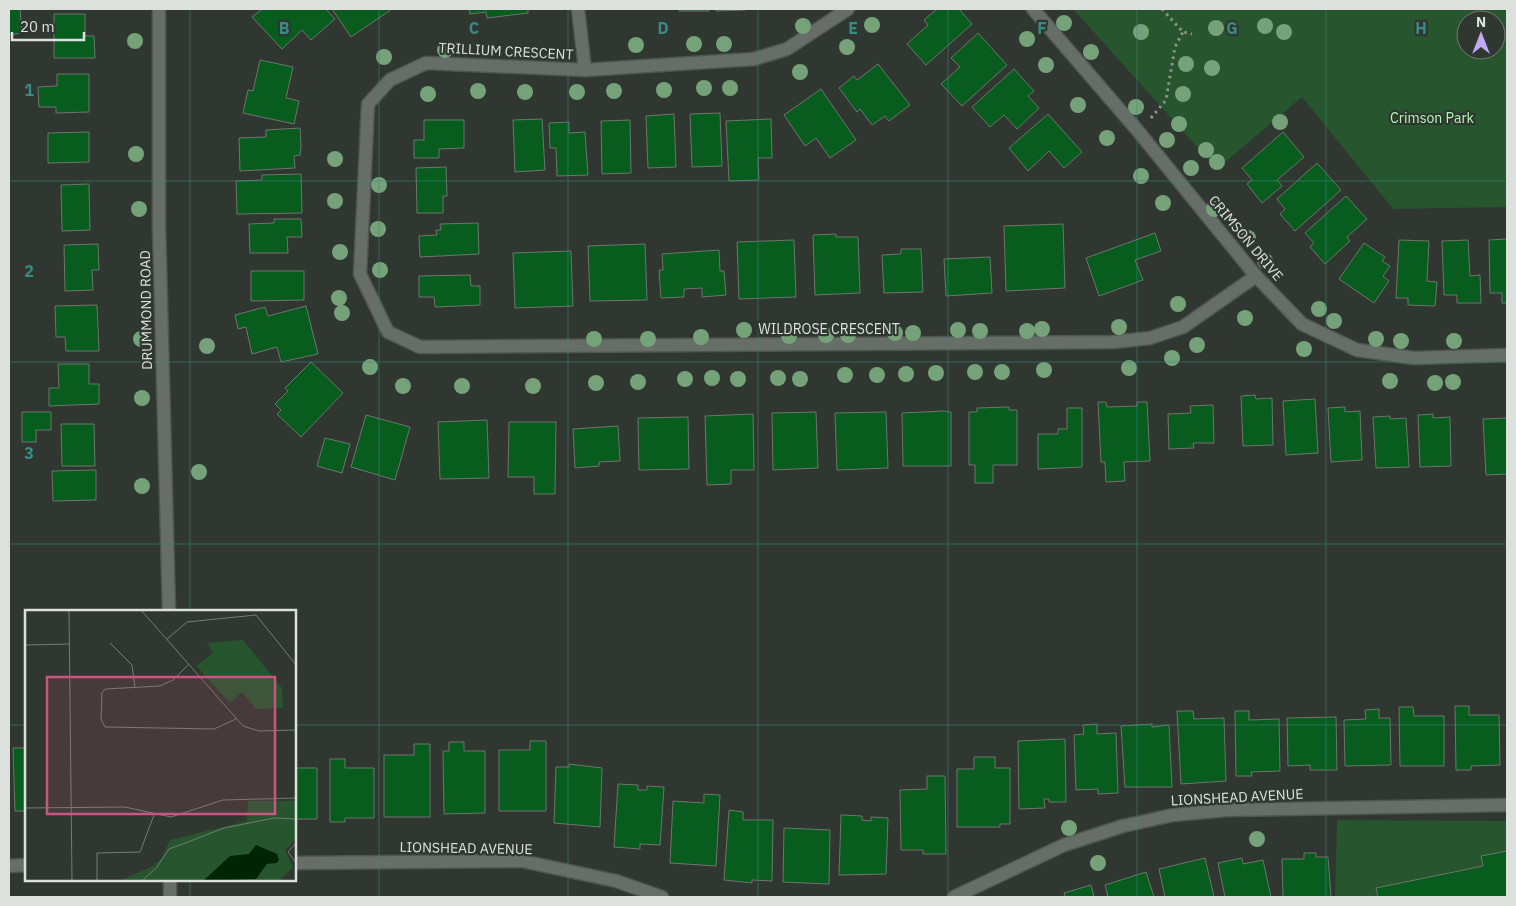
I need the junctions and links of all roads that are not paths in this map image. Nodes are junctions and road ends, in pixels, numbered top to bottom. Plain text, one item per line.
1 (159, 9) edge
2 (578, 9) edge
3 (848, 9) edge
4 (1032, 9) edge
5 (585, 70) junction
6 (1256, 276) junction
7 (388, 332) joint
8 (1507, 355) edge
9 (169, 610) edge
10 (1507, 805) edge
11 (296, 863) edge
12 (25, 865) edge
13 (9, 866) edge
14 (170, 881) edge
15 (170, 897) edge
16 (662, 897) edge
17 (954, 897) edge

1 - 9 street, DRUMMOND ROAD
2 - 5 street
3 - 5 street, TRILLIUM CRESCENT
4 - 6 street, CRIMSON DRIVE
5 - 7 street, TRILLIUM CRESCENT
6 - 7 street, WILDROSE CRESCENT
6 - 8 street, CRIMSON DRIVE
10 - 17 street, LIONSHEAD AVENUE
11 - 16 street, LIONSHEAD AVENUE
12 - 13 street
14 - 15 street

